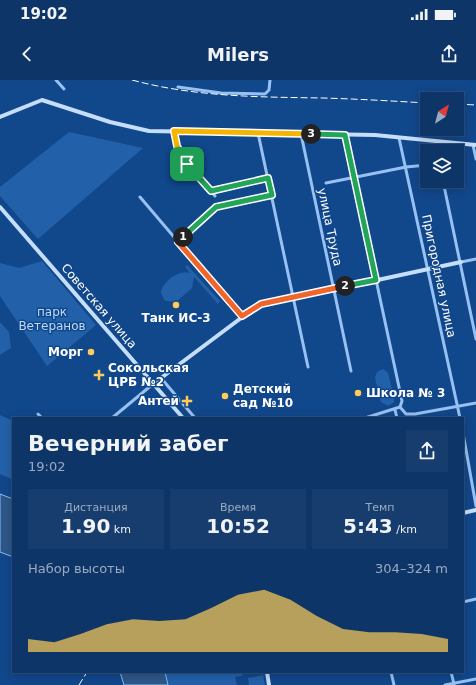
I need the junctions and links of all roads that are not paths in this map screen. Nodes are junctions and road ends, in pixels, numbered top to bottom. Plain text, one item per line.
1 (56, 80) edge
2 (270, 80) edge
3 (178, 87) dead end
4 (64, 89) dead end
5 (0, 118) edge
6 (174, 131) junction
7 (258, 133) junction
8 (301, 134) junction
9 (345, 135) junction
10 (399, 138) junction
11 (475, 145) edge
12 (476, 159) edge
13 (420, 166) edge
14 (406, 167) junction
15 (354, 177) junction
16 (268, 178) junction
17 (326, 183) dead end
18 (445, 188) edge
19 (211, 191) junction
20 (272, 195) junction
21 (215, 196) dead end
22 (140, 197) dead end
23 (0, 207) edge
24 (178, 242) junction
25 (476, 259) edge
26 (461, 262) junction
27 (429, 268) junction
28 (376, 280) junction
29 (334, 288) junction
30 (293, 297) junction
31 (242, 316) junction
32 (476, 339) edge
33 (308, 367) dead end
34 (351, 371) dead end
35 (161, 378) junction
36 (153, 384) junction
37 (476, 403) edge
38 (458, 406) junction
39 (400, 408) junction
40 (395, 410) junction
41 (38, 414) dead end
42 (41, 417) edge
43 (113, 417) edge
44 (182, 417) edge
45 (194, 417) edge
46 (369, 417) edge
47 (397, 417) edge
48 (460, 417) edge
49 (464, 439) edge
50 (476, 506) edge
51 (476, 510) edge
52 (464, 513) edge
53 (476, 599) edge
54 (464, 602) edge
55 (267, 673) edge
56 (391, 673) edge
57 (451, 673) edge
58 (476, 679) edge
59 (454, 684) edge
60 (269, 685) edge
61 (394, 685) edge
62 (445, 685) edge

1 - 4 street
2 - 3 street
5 - 6 street
6 - 7 street
6 - 19 street
7 - 8 street
7 - 16 street
8 - 9 street
8 - 29 street, улица Труда
9 - 10 street
9 - 15 street
10 - 11 street
10 - 14 street, Пригородная улица
11 - 12 street
13 - 14 street
14 - 15 street
14 - 27 street, Пригородная улица
15 - 17 street
15 - 28 street
16 - 19 street
16 - 20 street
18 - 26 street
19 - 21 street
20 - 24 street
20 - 30 street
22 - 24 street
23 - 36 street, Советская улица
24 - 31 street
25 - 26 street
26 - 27 street
26 - 32 street
27 - 28 street
27 - 38 street, Пригородная улица
28 - 29 street
28 - 39 street
29 - 30 street
29 - 34 street, улица Труда
30 - 31 street
30 - 33 street
31 - 35 street
35 - 36 street
35 - 45 street
36 - 43 street
36 - 44 street, Советская улица
37 - 38 street
38 - 39 street
38 - 48 street, Пригородная улица
39 - 40 street
40 - 46 street
40 - 47 street
41 - 42 street
49 - 50 street
51 - 52 street
53 - 54 street
55 - 60 street
56 - 61 street
57 - 59 street
58 - 59 street
59 - 62 street

